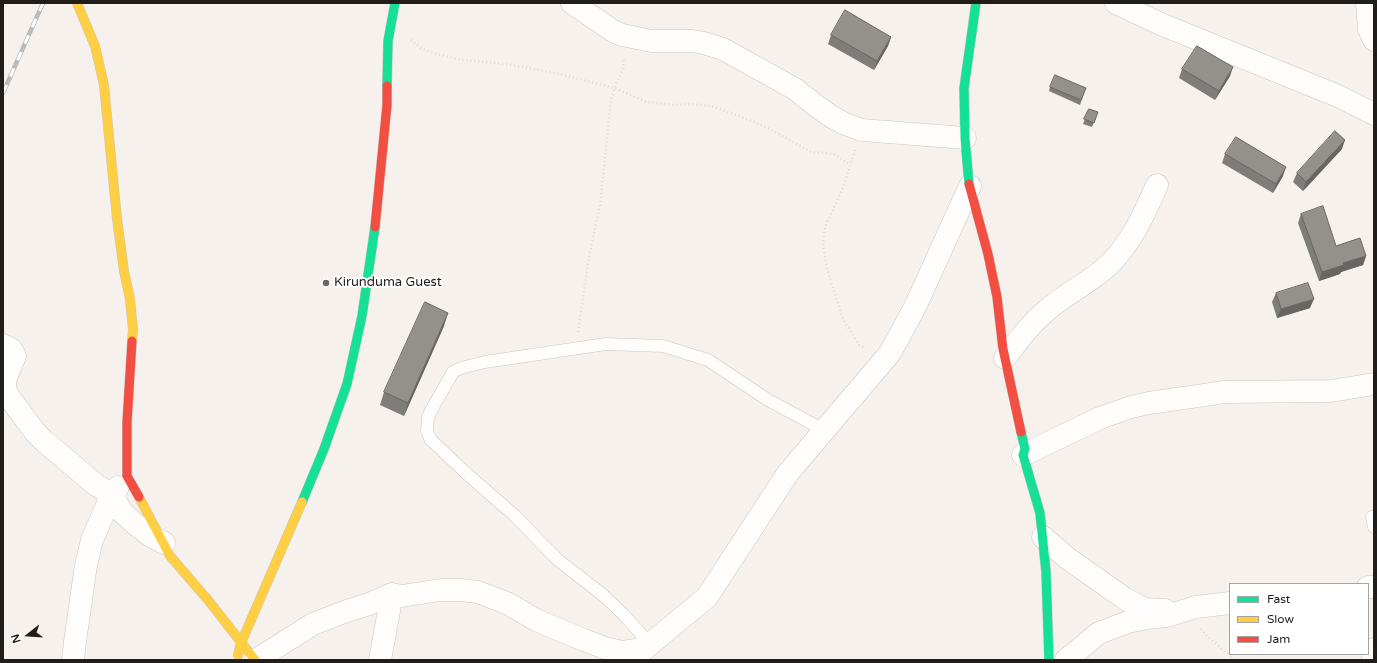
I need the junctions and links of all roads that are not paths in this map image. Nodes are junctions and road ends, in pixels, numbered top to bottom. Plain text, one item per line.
1 (77, 3) edge
2 (396, 3) edge
3 (572, 3) edge
4 (976, 3) edge
5 (1116, 3) edge
6 (1366, 3) edge
7 (1374, 40) edge
8 (1374, 114) edge
9 (965, 138) junction
10 (1157, 185) dead end
11 (970, 186) junction
12 (3, 345) edge
13 (1005, 358) junction
14 (1374, 384) edge
15 (824, 430) junction
16 (1023, 455) junction
17 (127, 476) junction
18 (112, 494) junction
19 (1043, 537) junction
20 (164, 543) junction
21 (392, 594) junction
22 (1229, 603) edge
23 (1181, 612) junction
24 (241, 643) junction
25 (1374, 649) edge
26 (637, 655) edge
27 (73, 660) edge
28 (237, 660) edge
29 (256, 660) edge
30 (380, 660) edge
31 (1050, 660) edge
32 (1066, 660) edge
33 (1373, 660) edge

1 - 17 street
2 - 24 street
3 - 9 street
4 - 9 street
5 - 8 street
6 - 7 street
9 - 11 street
10 - 13 street
11 - 13 street
11 - 15 street
12 - 18 street
13 - 16 street
14 - 16 street
15 - 26 street
15 - 26 lane
16 - 19 street
17 - 18 street
17 - 20 street
18 - 20 street
18 - 27 street
19 - 23 street
19 - 31 street
20 - 24 street
21 - 26 street
21 - 29 street
21 - 30 street
22 - 23 street
23 - 32 street
24 - 28 street
24 - 29 street
25 - 33 street

